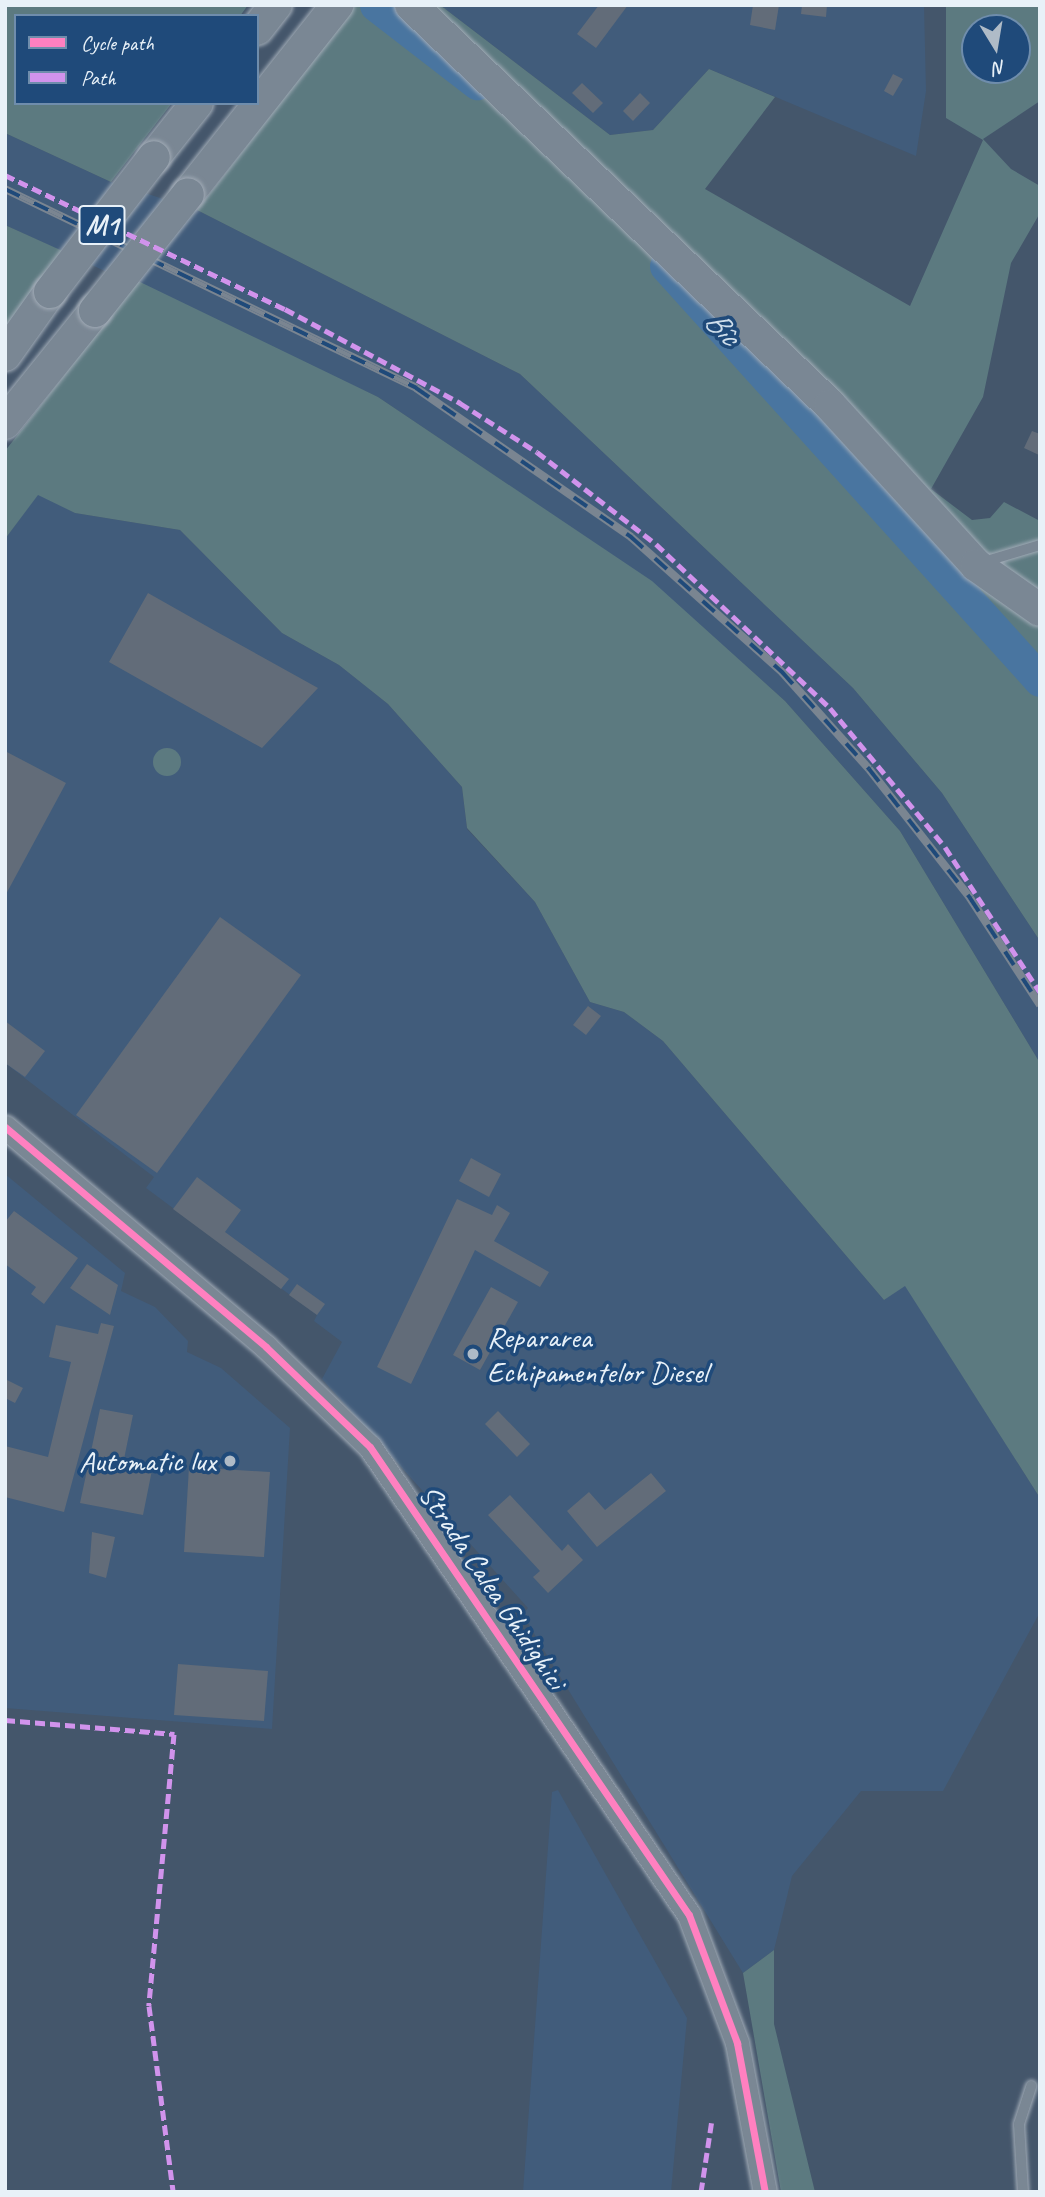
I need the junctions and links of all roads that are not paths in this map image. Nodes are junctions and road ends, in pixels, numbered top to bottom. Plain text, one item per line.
1 (276, 5) edge
2 (337, 5) edge
3 (411, 5) edge
4 (259, 26) edge
5 (195, 105) edge
6 (259, 105) edge
7 (259, 105) edge
8 (5, 355) edge
9 (5, 424) edge
10 (1040, 545) edge
11 (976, 565) junction
12 (1040, 610) edge
13 (5, 1127) edge
14 (1031, 2086) dead end
15 (765, 2192) edge
16 (1023, 2192) edge

1 - 4 highway
2 - 6 highway, M1, bridge
3 - 11 highway
5 - 8 highway, M1, bridge
7 - 9 highway, M1, bridge
10 - 11 lane
11 - 12 highway
13 - 15 street, Strada Calea Ghidighici
14 - 16 lane

